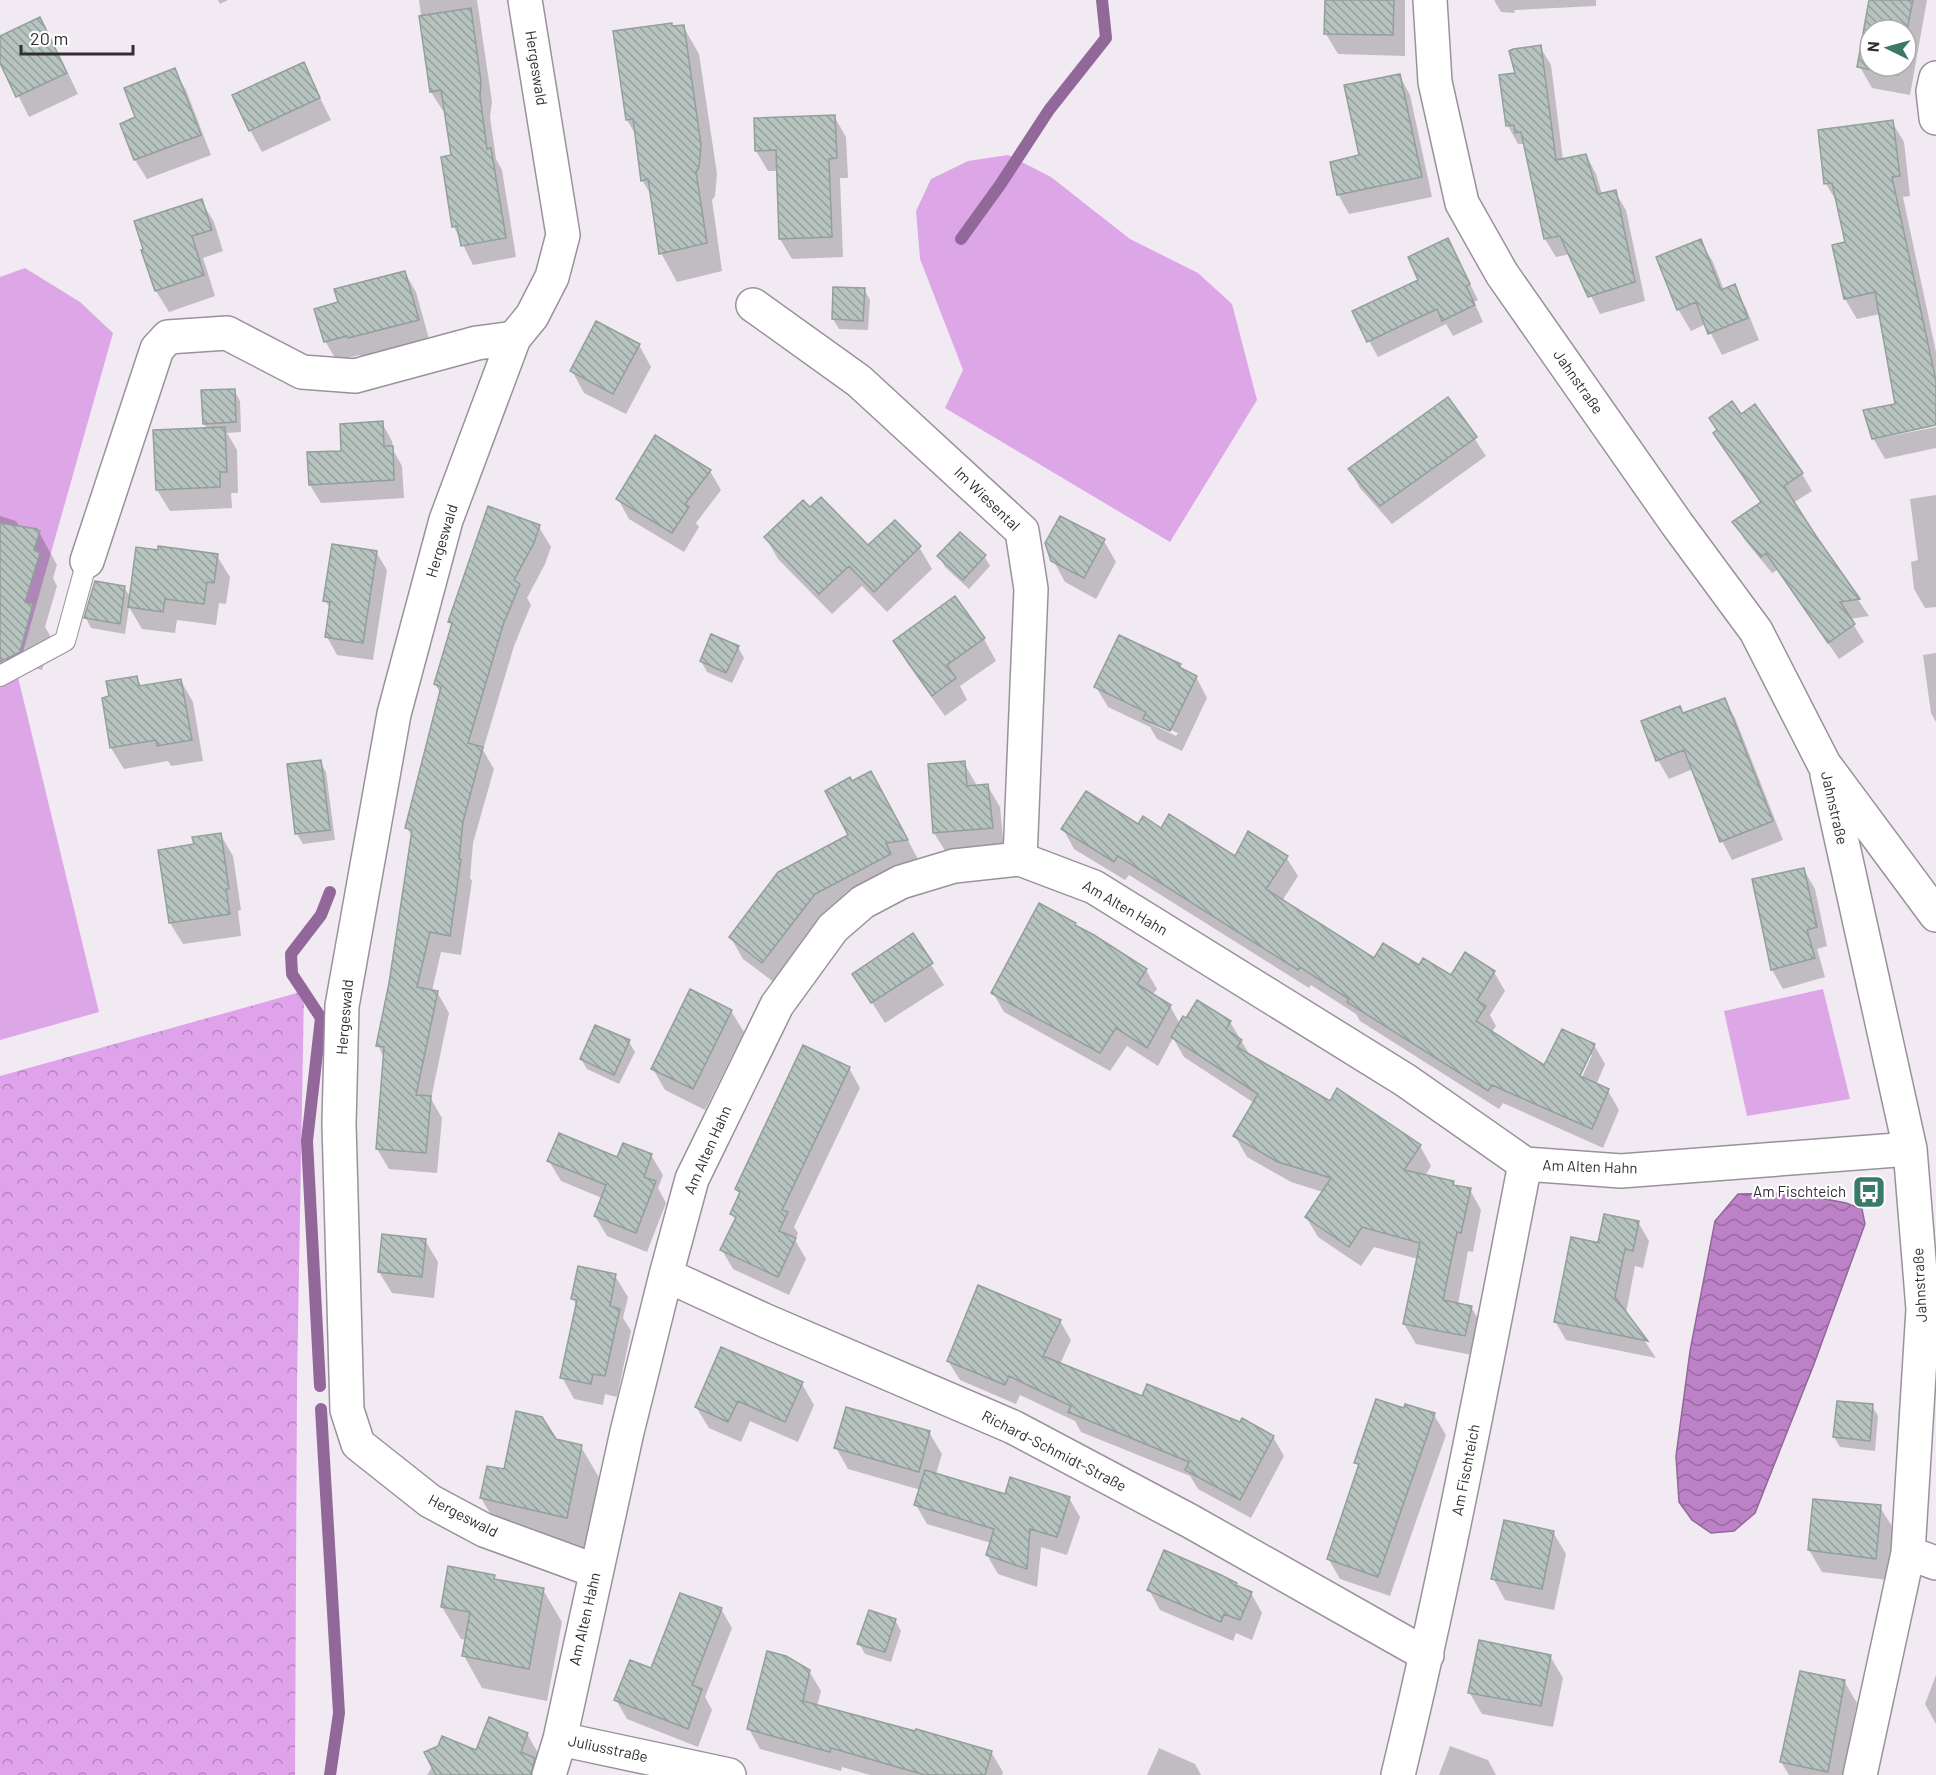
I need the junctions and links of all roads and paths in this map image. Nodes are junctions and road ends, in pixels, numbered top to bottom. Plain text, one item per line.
1 (525, 0) edge
2 (1430, 0) edge
3 (1936, 78) edge
4 (1936, 118) edge
5 (753, 305) dead end
6 (514, 338) junction
7 (87, 561) joint
8 (0, 676) edge
9 (1824, 764) junction
10 (1020, 859) junction
11 (1936, 915) edge
12 (1910, 1149) junction
13 (1525, 1164) junction
14 (666, 1275) junction
15 (1922, 1558) edge
16 (596, 1571) junction
17 (1427, 1655) junction
18 (560, 1739) junction
19 (549, 1775) edge
20 (729, 1775) edge
21 (1398, 1775) edge
22 (1860, 1775) edge

1 - 6 street, Hergeswald
2 - 9 street, Jahnstraße
3 - 4 street
5 - 10 street, Im Wiesental
6 - 7 street
6 - 16 street, Hergeswald
7 - 8 lane
9 - 11 street, Jahnstraße
9 - 12 street, Jahnstraße
10 - 13 street, Am Alten Hahn
10 - 14 street, Am Alten Hahn
12 - 13 street, Am Alten Hahn
12 - 15 street, Jahnstraße
13 - 17 street, Am Fischteich
14 - 16 street, Am Alten Hahn
14 - 17 street, Richard-Schmidt-Straße
15 - 22 street, Jahnstraße
16 - 18 street, Am Alten Hahn
17 - 21 street, Am Fischteich
18 - 19 street, Juliusstraße
18 - 20 street, Juliusstraße

